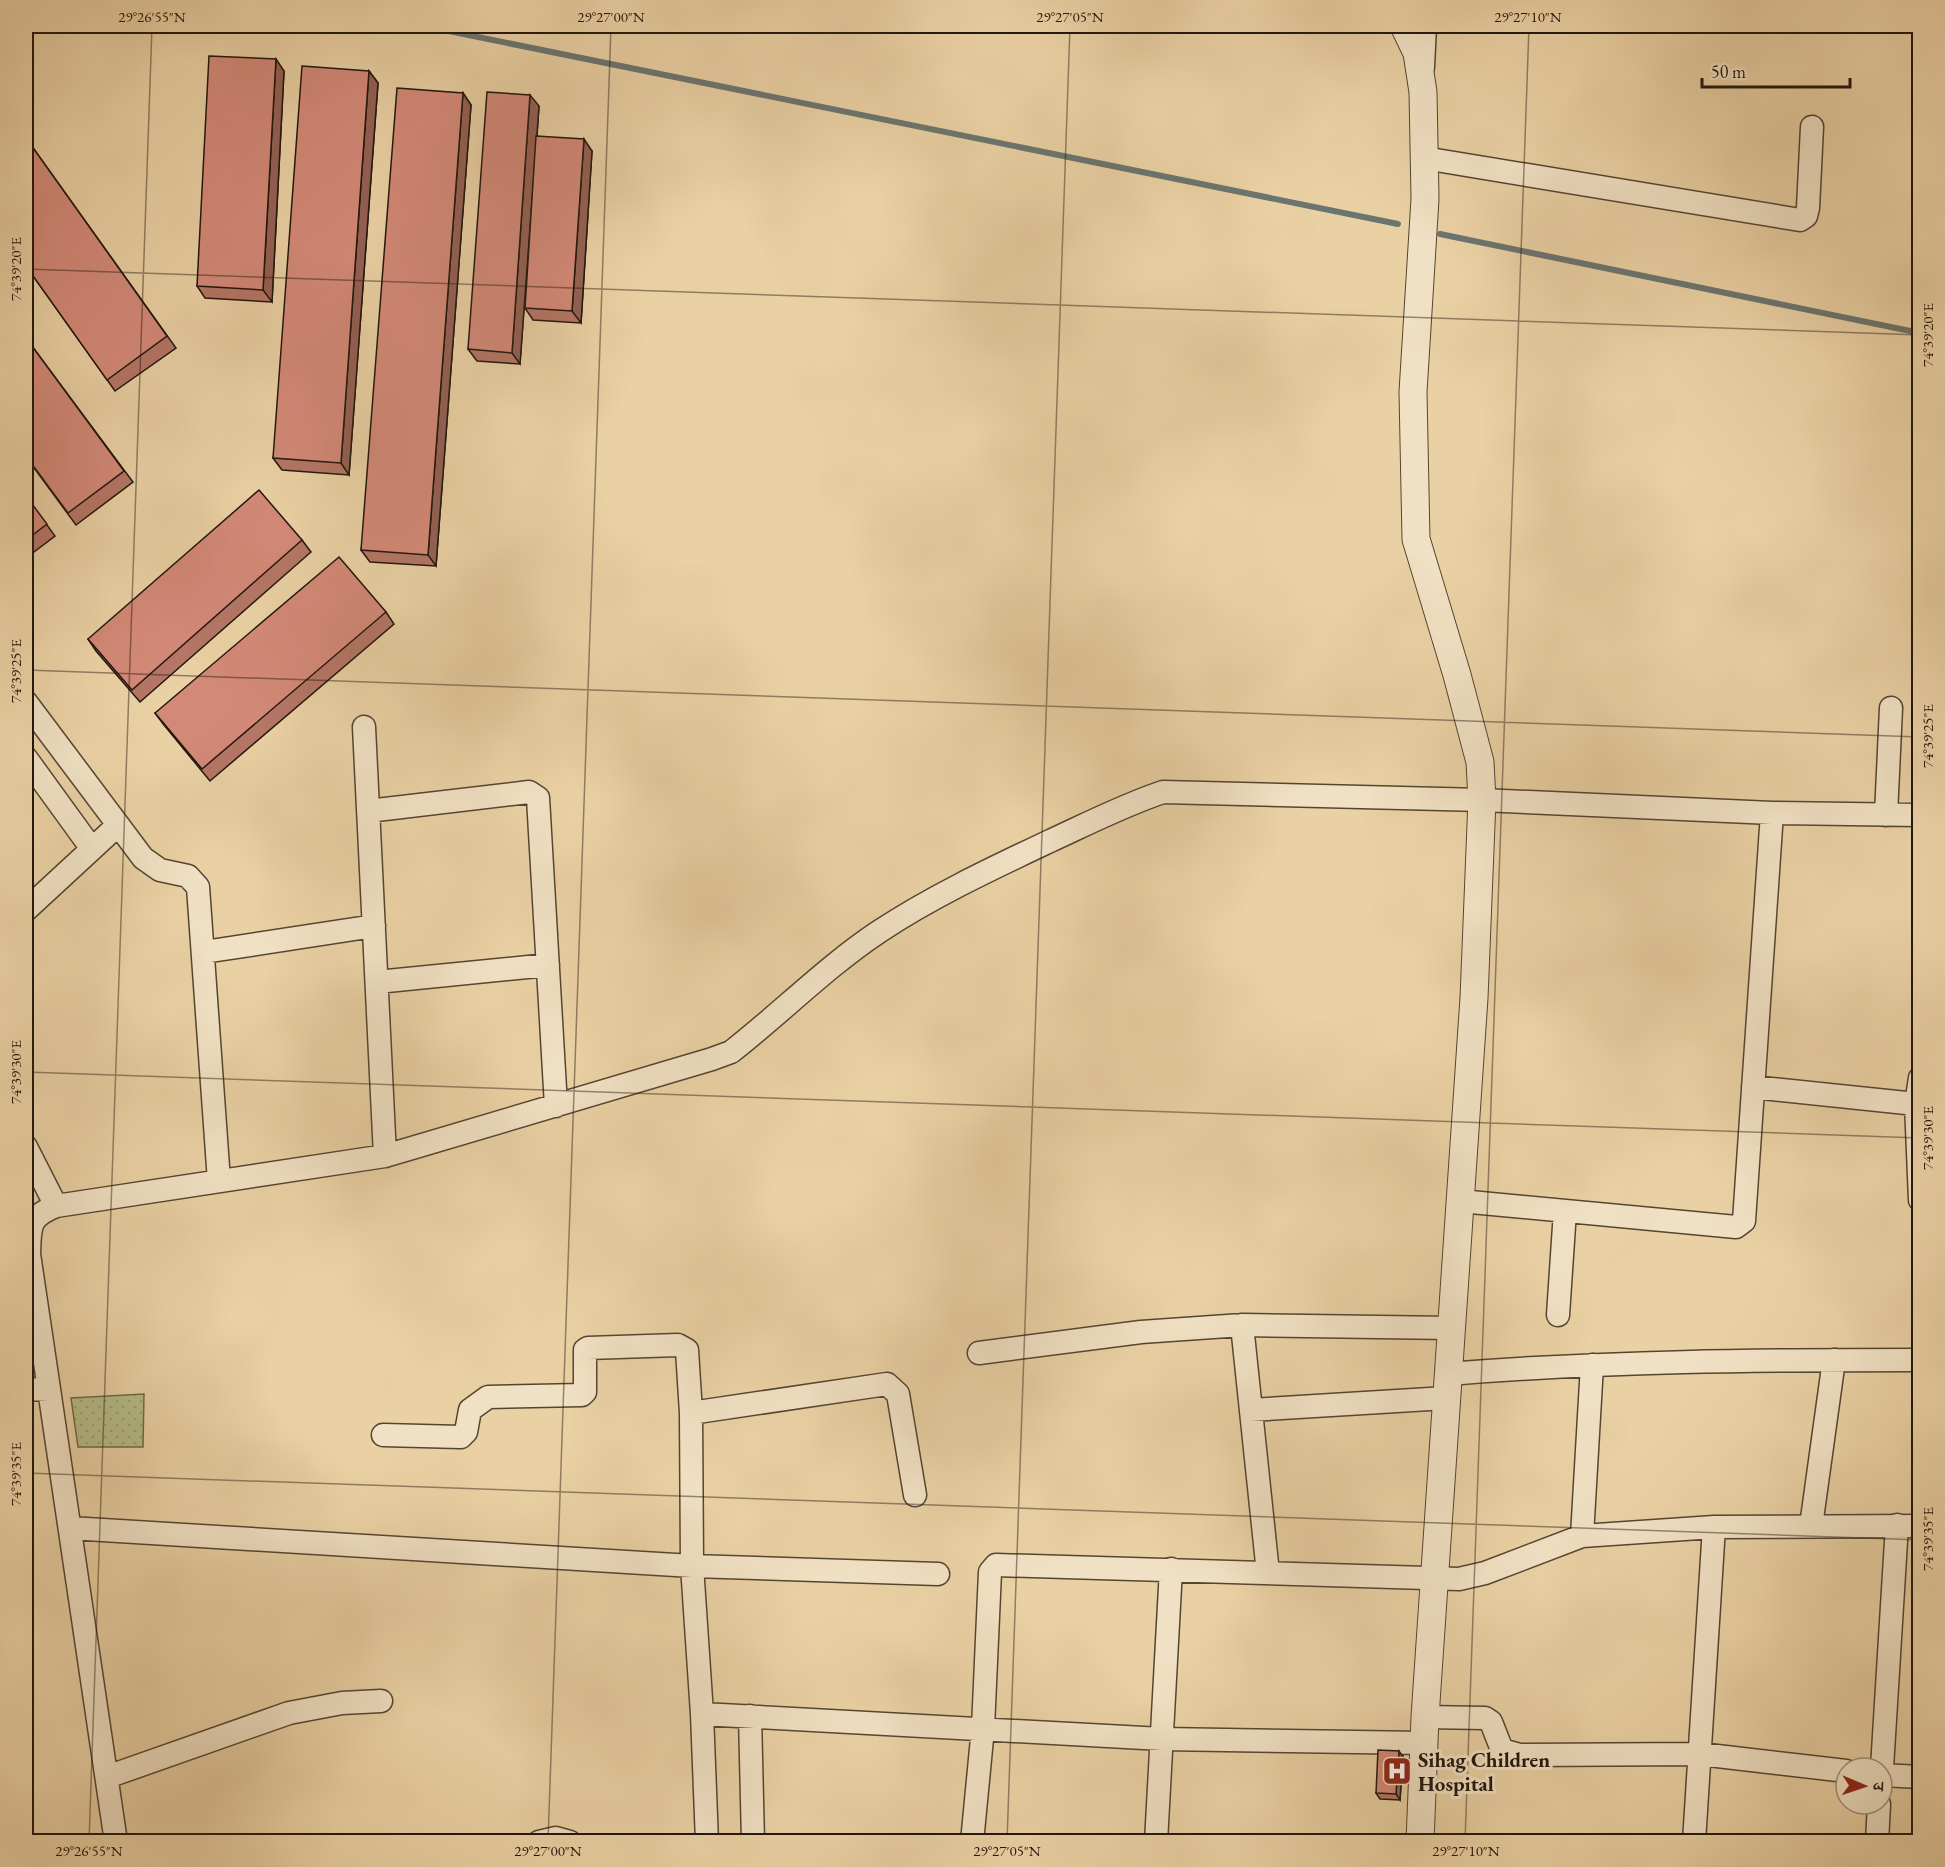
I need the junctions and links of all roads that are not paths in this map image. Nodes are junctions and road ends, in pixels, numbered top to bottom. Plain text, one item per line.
1 (1404, 26) edge
2 (1425, 26) edge
3 (1423, 92) junction
4 (1812, 127) dead end
5 (1424, 158) junction
6 (26, 702) edge
7 (1891, 708) dead end
8 (364, 727) dead end
9 (26, 758) edge
10 (1482, 800) junction
11 (368, 811) junction
12 (1772, 813) junction
13 (1886, 815) junction
14 (1920, 815) edge
15 (118, 825) junction
16 (92, 849) junction
17 (26, 910) edge
18 (374, 926) junction
19 (204, 952) junction
20 (548, 965) junction
21 (377, 982) junction
22 (1920, 1078) edge
23 (1753, 1087) junction
24 (1916, 1104) junction
25 (556, 1106) junction
26 (26, 1147) edge
27 (386, 1156) junction
28 (1919, 1173) edge
29 (219, 1181) junction
30 (1920, 1200) edge
31 (1460, 1201) junction
32 (56, 1206) junction
33 (1565, 1211) junction
34 (1558, 1315) dead end
35 (1242, 1325) junction
36 (1451, 1328) junction
37 (979, 1353) dead end
38 (1834, 1360) junction
39 (1920, 1360) edge
40 (1592, 1365) junction
41 (1447, 1386) junction
42 (26, 1389) edge
43 (49, 1390) junction
44 (1251, 1410) junction
45 (691, 1413) junction
46 (383, 1435) dead end
47 (915, 1495) dead end
48 (1811, 1526) junction
49 (1897, 1526) junction
50 (1920, 1526) edge
51 (1714, 1527) junction
52 (70, 1528) junction
53 (1582, 1536) junction
54 (692, 1566) junction
55 (1171, 1569) junction
56 (1268, 1573) junction
57 (938, 1574) dead end
58 (1435, 1578) junction
59 (381, 1701) dead end
60 (702, 1714) junction
61 (750, 1716) junction
62 (983, 1728) junction
63 (1424, 1730) junction
64 (1162, 1740) junction
65 (1700, 1754) junction
66 (1883, 1756) edge
67 (1834, 1770) edge
68 (1894, 1776) edge
69 (106, 1777) junction
70 (1920, 1777) edge
71 (1878, 1816) edge
72 (116, 1842) edge
73 (539, 1842) edge
74 (570, 1842) edge
75 (707, 1842) edge
76 (753, 1842) edge
77 (972, 1842) edge
78 (1156, 1842) edge
79 (1420, 1842) edge
80 (1694, 1842) edge
81 (1877, 1842) edge

1 - 3 street
2 - 3 street
3 - 5 street
4 - 5 street
5 - 10 street
6 - 15 street
7 - 13 street
8 - 11 street
9 - 16 street
10 - 12 street
10 - 25 street
10 - 31 street
11 - 18 street
11 - 20 street
12 - 13 street
12 - 23 street
13 - 14 street
15 - 16 street
15 - 19 street
16 - 17 street
18 - 19 street
18 - 21 street
19 - 29 street
20 - 21 street
20 - 25 street
21 - 27 street
22 - 24 street
23 - 24 street
23 - 33 street
24 - 28 street
25 - 27 street
26 - 32 street
27 - 29 street
28 - 30 street
29 - 32 street
31 - 33 street
31 - 36 street
32 - 43 street
33 - 34 street
35 - 36 street
35 - 37 street
35 - 44 street
36 - 41 street
38 - 39 street
38 - 40 street
38 - 48 street
40 - 41 street
40 - 53 street
41 - 44 street
41 - 58 street
42 - 43 street
43 - 52 street
44 - 56 street
45 - 46 street
45 - 47 street
45 - 54 street
48 - 49 street
48 - 51 street
49 - 50 street
49 - 66 street
51 - 53 street
51 - 65 street
52 - 54 street
52 - 69 street
53 - 58 street
54 - 57 street
54 - 60 street
55 - 56 street
55 - 62 street
55 - 64 street
56 - 58 street
58 - 63 street
59 - 69 street
60 - 61 street
60 - 75 street
61 - 62 street
61 - 76 street
62 - 64 street
62 - 77 street
63 - 64 street
63 - 65 street
63 - 79 street
64 - 78 street
65 - 67 street
65 - 80 street
68 - 70 street
69 - 72 street
71 - 81 street
73 - 74 street

